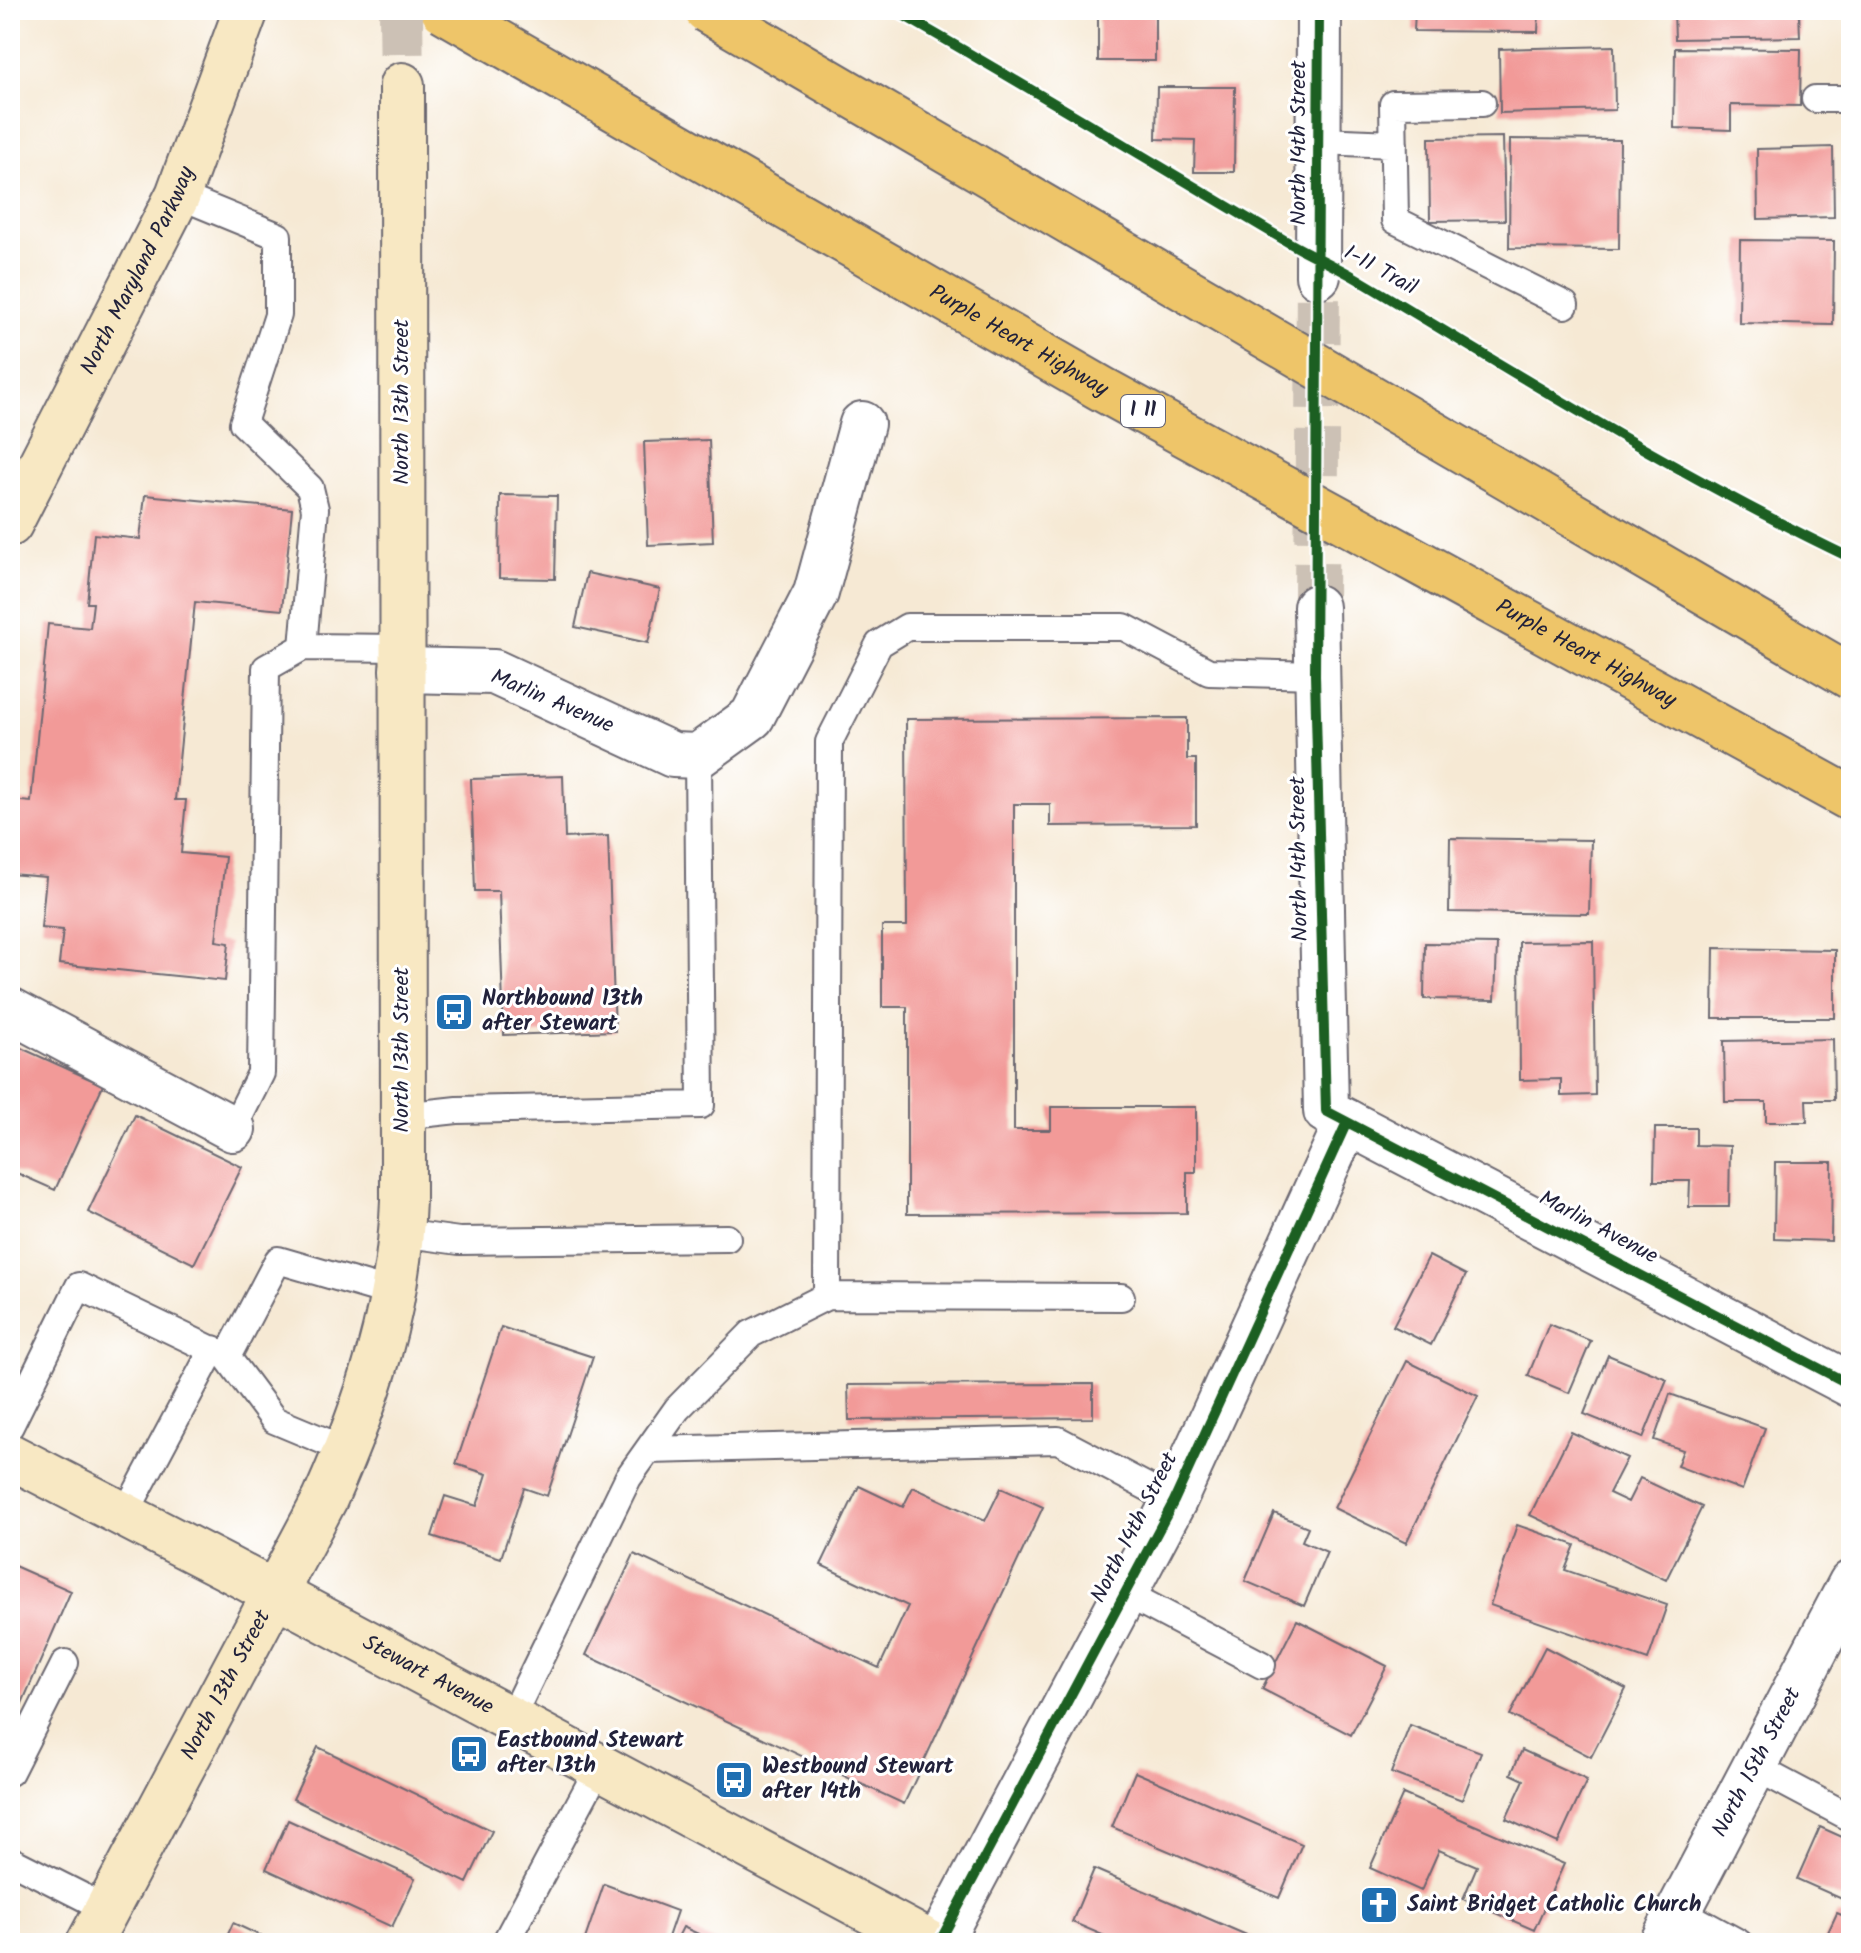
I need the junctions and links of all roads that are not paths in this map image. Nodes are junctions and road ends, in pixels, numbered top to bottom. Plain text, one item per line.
1 (246, 10) edge
2 (443, 10) edge
3 (706, 10) edge
4 (1319, 10) edge
5 (402, 85) tunnel mouth
6 (1815, 99) dead end
7 (1851, 99) edge
8 (1482, 103) dead end
9 (1320, 141) junction
10 (1394, 144) junction
11 (178, 195) junction
12 (1318, 276) tunnel mouth
13 (1565, 305) dead end
14 (862, 424) dead end
15 (10, 524) edge
16 (1316, 607) tunnel mouth
17 (303, 647) junction
18 (402, 659) junction
19 (1315, 675) junction
20 (1851, 677) edge
21 (698, 756) junction
22 (1851, 799) edge
23 (10, 1010) edge
24 (402, 1116) junction
25 (1336, 1116) junction
26 (233, 1129) joint
27 (401, 1233) junction
28 (727, 1238) dead end
29 (395, 1294) junction
30 (827, 1296) junction
31 (1121, 1297) dead end
32 (220, 1353) junction
33 (1851, 1385) edge
34 (10, 1426) edge
35 (346, 1450) junction
36 (648, 1450) junction
37 (10, 1456) edge
38 (1174, 1501) junction
39 (124, 1516) junction
40 (1851, 1583) edge
41 (1125, 1593) junction
42 (275, 1594) junction
43 (65, 1663) dead end
44 (1262, 1665) dead end
45 (510, 1720) junction
46 (599, 1767) junction
47 (1755, 1767) junction
48 (10, 1772) edge
49 (1851, 1818) edge
50 (10, 1860) edge
51 (98, 1926) edge
52 (1671, 1927) edge
53 (505, 1943) edge
54 (930, 1943) edge
55 (939, 1943) edge
56 (1739, 1943) edge

1 - 11 main road, North Maryland Parkway
2 - 22 highway, Purple Heart Highway / I 11, bridge
3 - 20 highway, bridge
4 - 9 street, North 14th Street
5 - 18 main road, North 13th Street
6 - 7 lane
8 - 10 lane
9 - 10 lane
9 - 12 street, North 14th Street
10 - 13 lane
11 - 15 main road, North Maryland Parkway
11 - 17 lane
14 - 21 street
16 - 19 street, North 14th Street
17 - 18 lane
17 - 26 lane
18 - 21 street, Marlin Avenue
18 - 24 main road, North 13th Street
19 - 25 street, North 14th Street
19 - 30 lane
21 - 24 lane
23 - 26 street
24 - 27 main road, North 13th Street
25 - 33 street, Marlin Avenue
25 - 38 street, North 14th Street
27 - 28 lane
27 - 29 main road, North 13th Street
29 - 32 lane
29 - 35 main road, North 13th Street
30 - 31 lane
30 - 36 lane
32 - 34 lane
32 - 35 lane
32 - 39 lane
35 - 42 main road, North 13th Street
36 - 38 lane
36 - 45 lane
37 - 39 main road, Stewart Avenue
38 - 41 street, North 14th Street
39 - 42 main road, Stewart Avenue
40 - 47 street, North 15th Street
41 - 44 lane
41 - 55 street, North 14th Street
42 - 45 main road, Stewart Avenue
42 - 51 main road, North 13th Street
43 - 48 lane
45 - 46 main road, Stewart Avenue
46 - 53 lane
46 - 54 main road, Stewart Avenue
47 - 49 lane
47 - 52 street, North 15th Street
50 - 51 lane
52 - 56 lane

